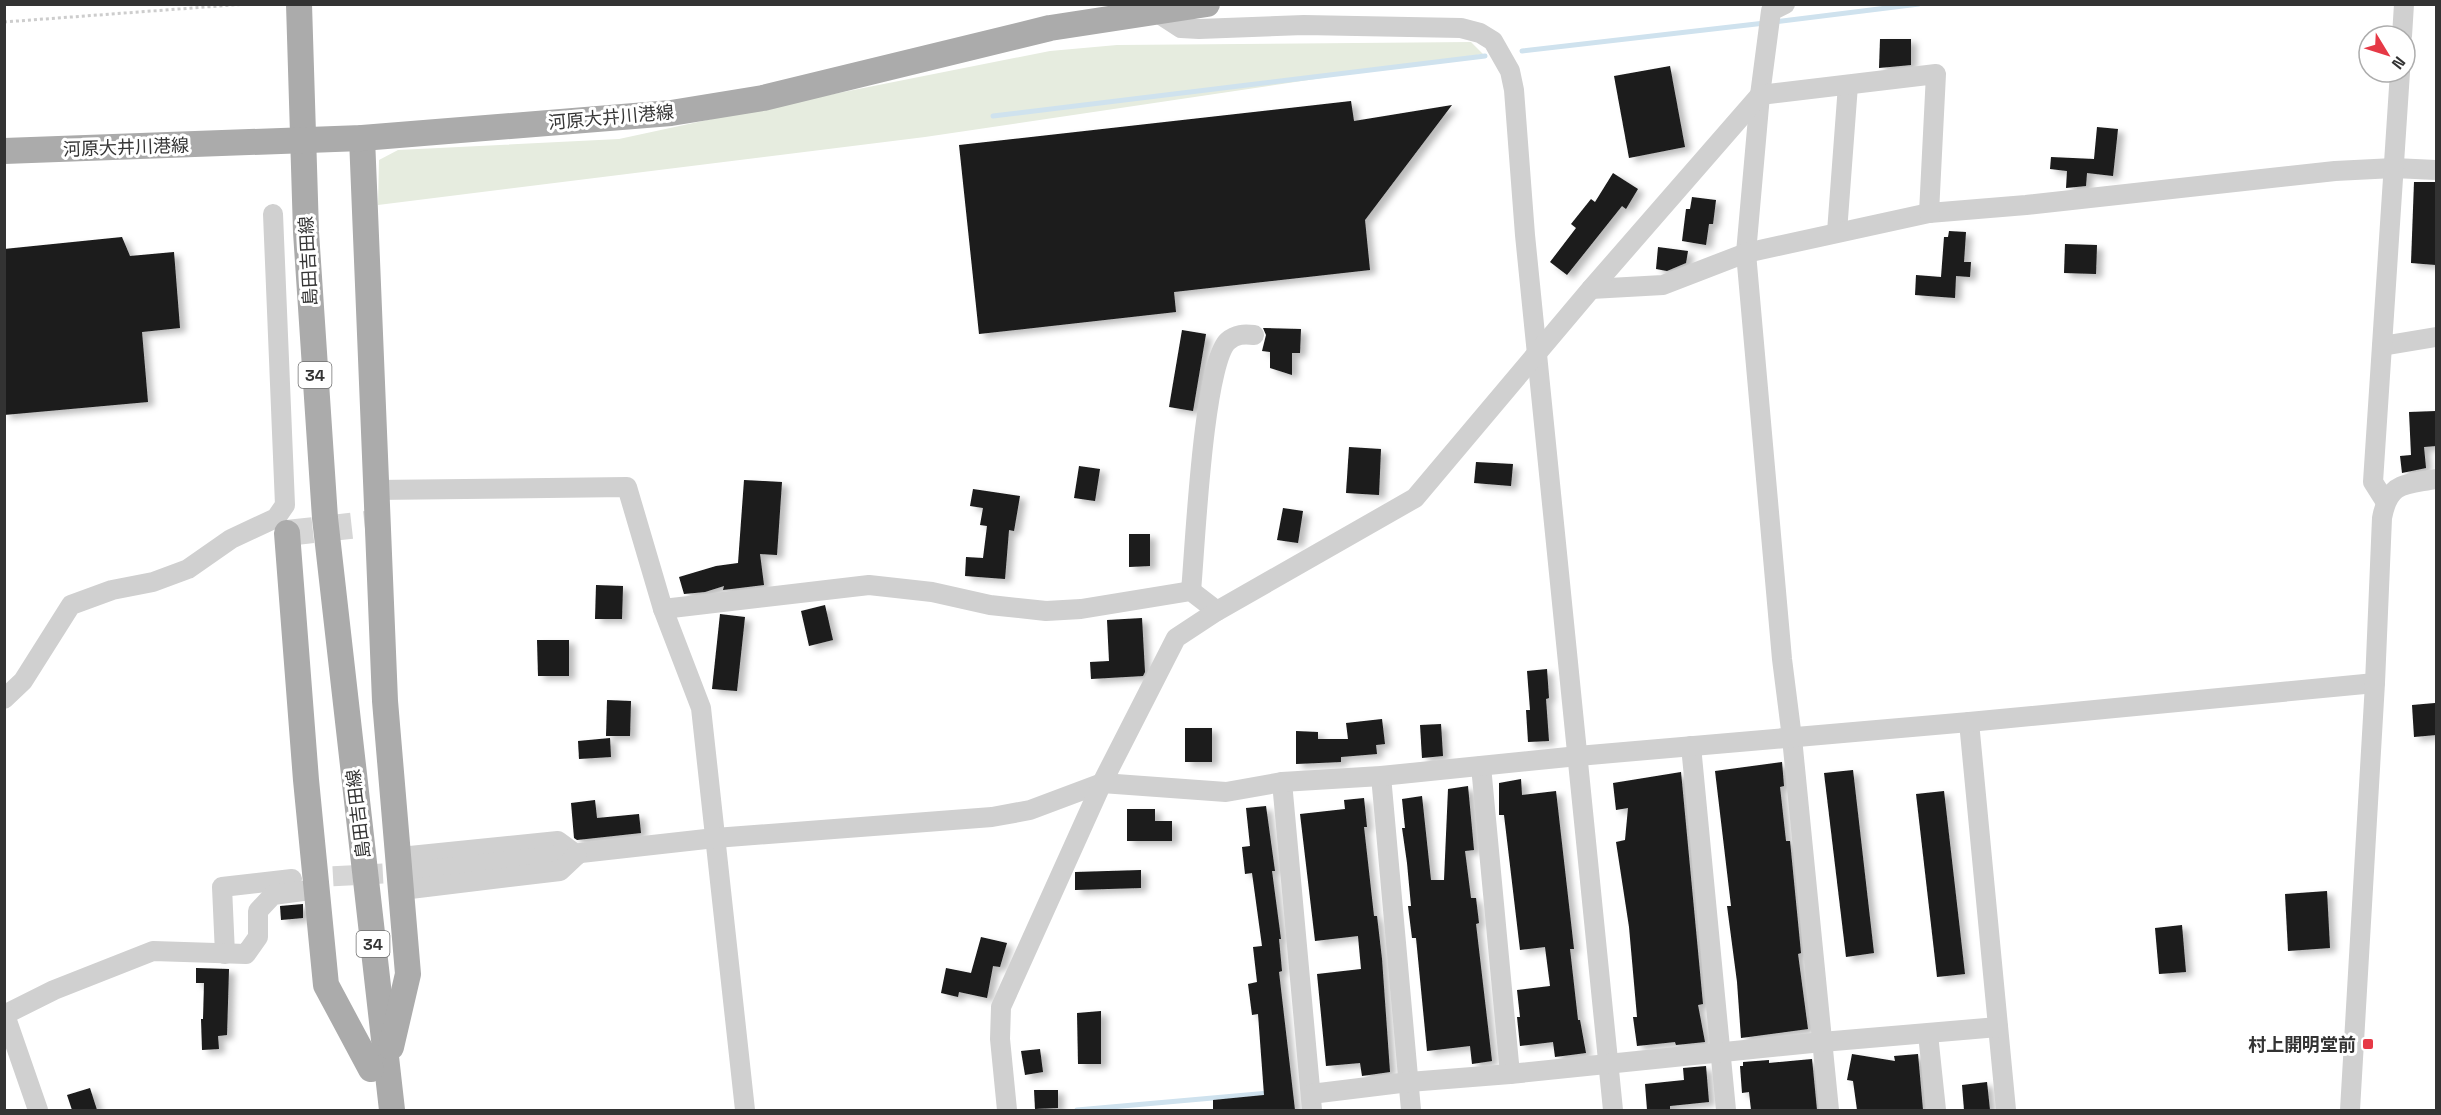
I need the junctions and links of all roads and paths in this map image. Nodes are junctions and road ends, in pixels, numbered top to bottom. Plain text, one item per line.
1 (246, 4) edge
2 (299, 4) edge
3 (1207, 4) edge
4 (2404, 4) edge
5 (1158, 13) junction
6 (1775, 15) edge
7 (4, 22) edge
8 (2403, 24) edge
9 (2399, 84) edge
10 (1848, 85) junction
11 (1760, 95) junction
12 (362, 138) junction
13 (4, 151) edge
14 (2394, 168) junction
15 (2436, 170) edge
16 (1929, 213) junction
17 (273, 214) dead end
18 (1837, 232) junction
19 (1746, 253) junction
20 (1591, 289) junction
21 (1254, 335) dead end
22 (2436, 337) edge
23 (2382, 346) junction
24 (1537, 353) junction
25 (2436, 480) edge
26 (375, 490) junction
27 (2385, 501) junction
28 (287, 533) dead end
29 (1191, 591) junction
30 (663, 609) junction
31 (1217, 611) junction
32 (2375, 683) junction
33 (4, 699) edge
34 (1969, 722) junction
35 (1792, 738) junction
36 (1691, 746) junction
37 (1578, 756) junction
38 (1481, 766) junction
39 (1381, 776) junction
40 (1102, 783) junction
41 (1282, 783) junction
42 (715, 838) junction
43 (576, 855) junction
44 (404, 873) junction
45 (309, 883) junction
46 (225, 954) junction
47 (5, 1015) edge
48 (1998, 1027) junction
49 (1928, 1034) junction
50 (1822, 1042) junction
51 (1720, 1052) junction
52 (1608, 1064) junction
53 (379, 1067) junction
54 (1510, 1074) junction
55 (1409, 1082) junction
56 (1312, 1102) edge
57 (38, 1110) edge
58 (375, 1110) edge
59 (392, 1110) edge
60 (745, 1110) edge
61 (1007, 1110) edge
62 (1411, 1110) edge
63 (1613, 1110) edge
64 (1726, 1110) edge
65 (1829, 1110) edge
66 (1936, 1110) edge
67 (2006, 1110) edge
68 (2350, 1110) edge

1 - 7 path
2 - 53 main road, 島田吉田線 / 34
3 - 5 main road, 河原大井川港線
4 - 8 street
5 - 12 main road, 河原大井川港線
5 - 24 street
6 - 11 street
9 - 14 street
10 - 11 street
10 - 16 street
10 - 18 street
11 - 19 street
11 - 20 street
12 - 13 main road, 河原大井川港線
12 - 26 main road
14 - 15 street
14 - 16 street
14 - 23 street
16 - 18 street
17 - 33 street
18 - 19 street
19 - 20 street
19 - 35 street
20 - 24 street
21 - 29 street
22 - 23 street
23 - 27 street
24 - 31 street
24 - 37 street
25 - 27 street
26 - 30 street
26 - 44 main road
27 - 32 street
28 - 45 main road
29 - 30 street
29 - 31 street
30 - 42 street
31 - 40 street
32 - 34 street
32 - 68 street
34 - 35 street
34 - 48 street
35 - 36 street
35 - 50 street
36 - 37 street
36 - 51 street
37 - 38 street
37 - 52 street
38 - 39 street
38 - 54 street
39 - 41 street
39 - 55 street
40 - 41 street
40 - 42 street
40 - 61 street
41 - 56 street
42 - 43 street
42 - 60 street
43 - 44 street
43 - 44 street
44 - 53 main road
45 - 46 street
45 - 46 street
45 - 53 main road
46 - 47 street
47 - 57 street
48 - 49 street
48 - 67 street
49 - 50 street
49 - 66 street
50 - 51 street
50 - 65 street
51 - 52 street
51 - 64 street
52 - 54 street
52 - 63 street
53 - 58 main road, 島田吉田線 / 34
53 - 59 main road, 島田吉田線 / 34
54 - 55 street
55 - 56 street
55 - 62 street

